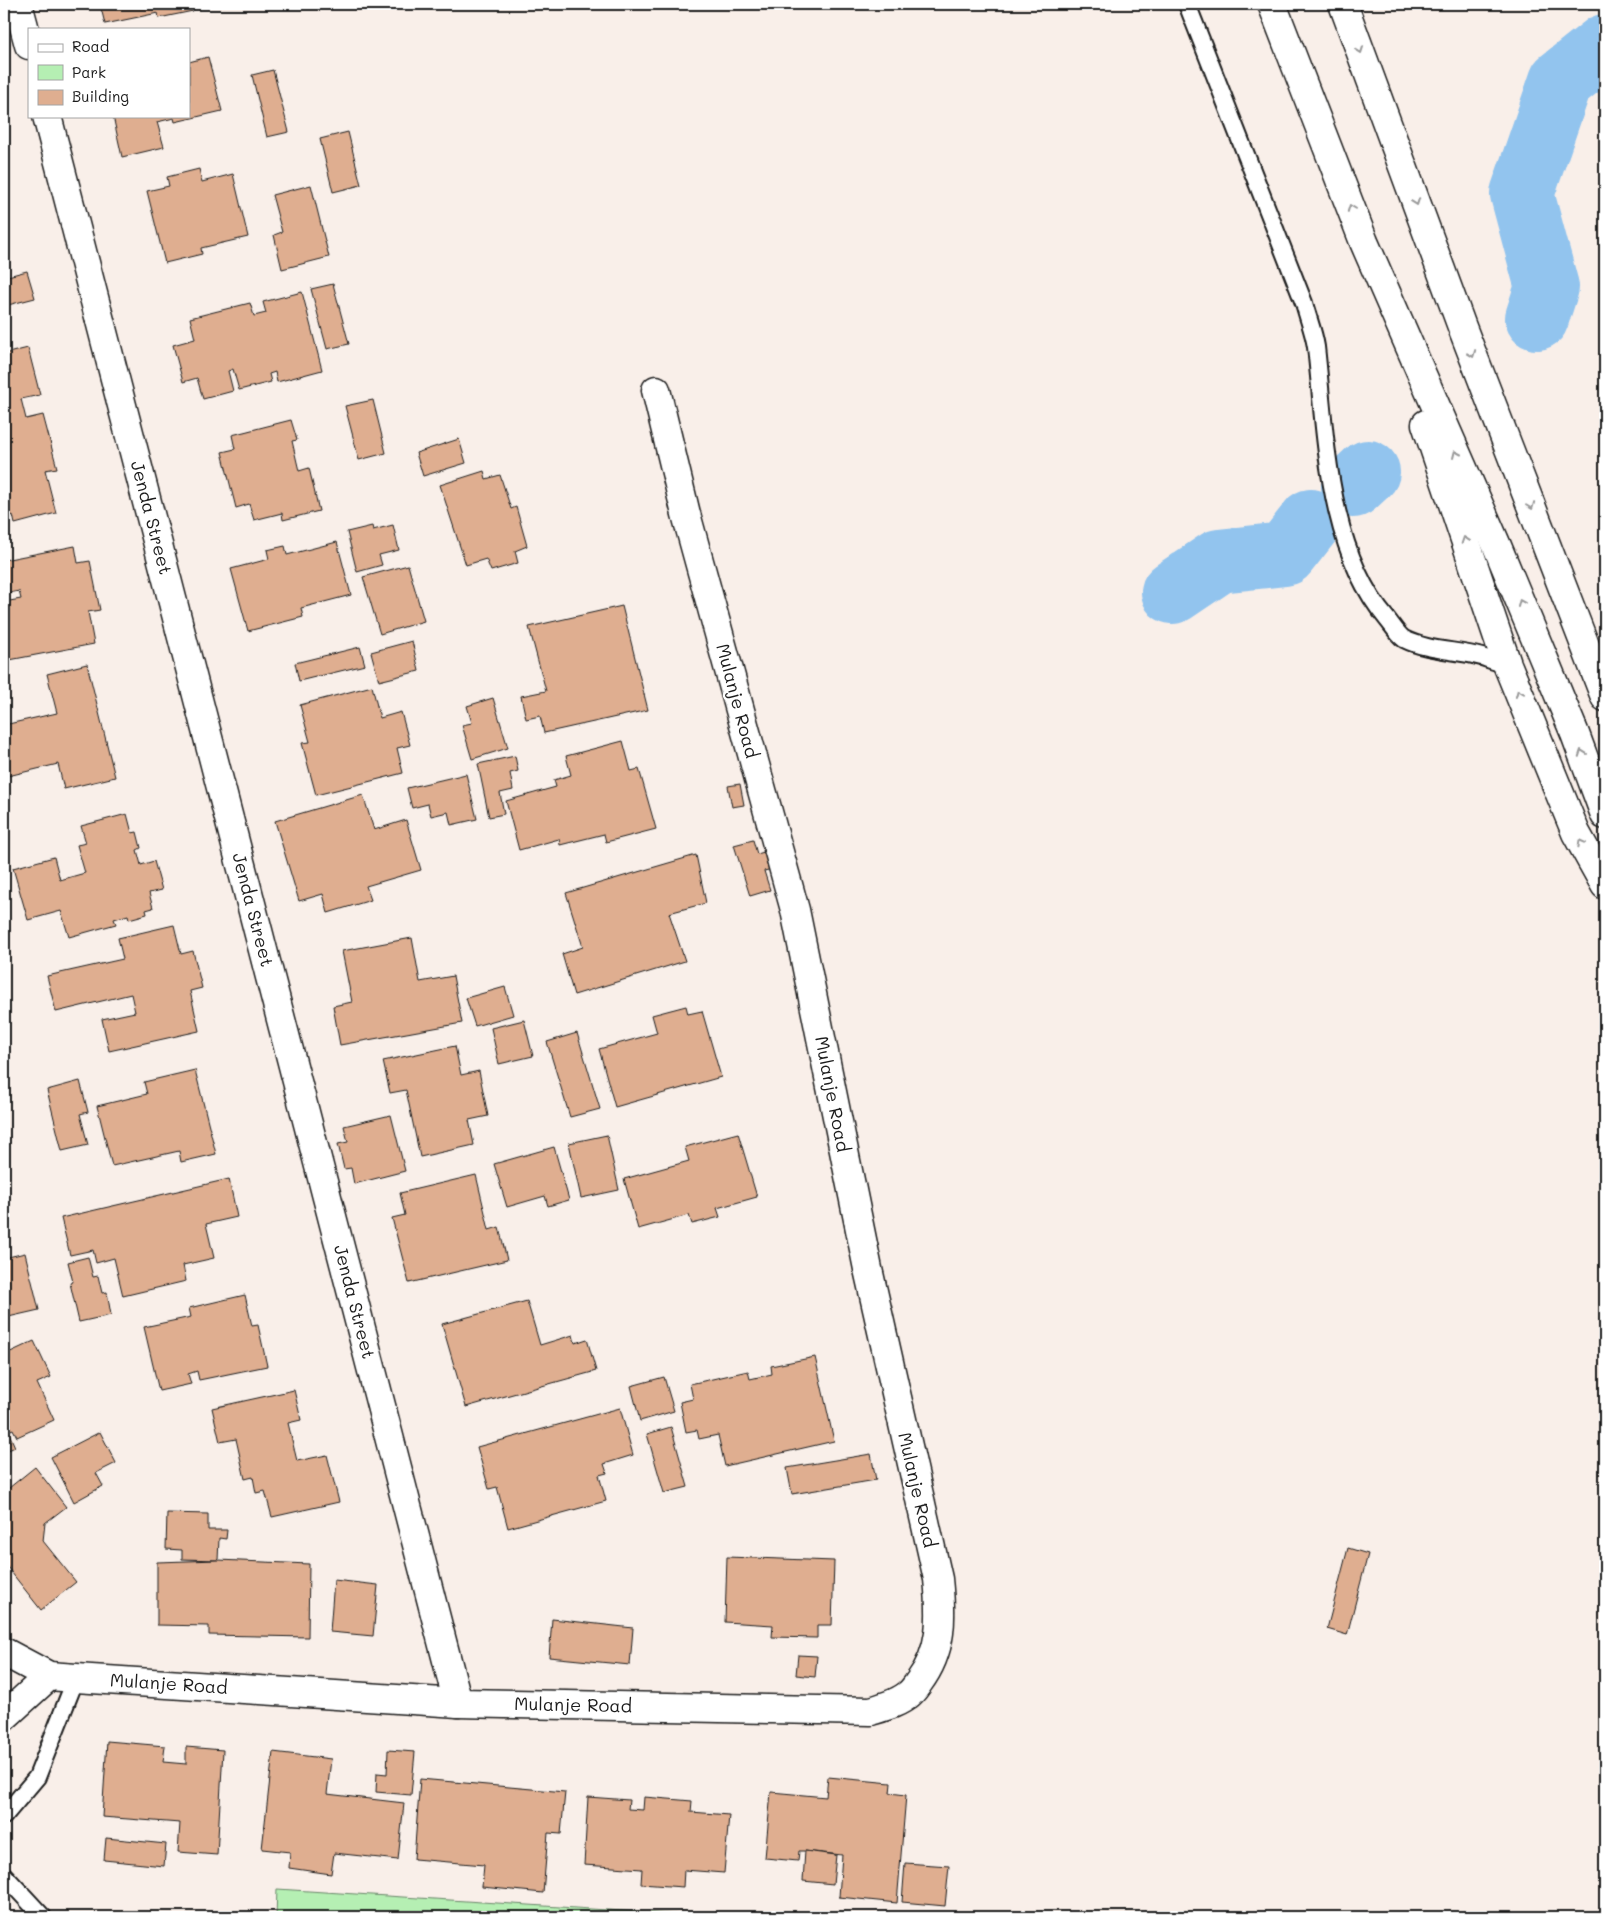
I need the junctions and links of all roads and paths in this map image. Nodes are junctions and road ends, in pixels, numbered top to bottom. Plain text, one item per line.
1 (18, 4) edge
2 (1187, 4) edge
3 (1272, 4) edge
4 (1343, 4) edge
5 (28, 41) edge
6 (48, 118) edge
7 (1364, 242) junction
8 (656, 390) dead end
9 (1507, 664) junction
10 (1605, 697) edge
11 (1605, 815) edge
12 (1605, 885) edge
13 (4, 1652) edge
14 (62, 1677) junction
15 (458, 1703) junction
16 (4, 1717) edge
17 (4, 1816) edge
18 (4, 1875) edge
19 (43, 1917) edge

1 - 5 street
2 - 9 lane
7 -> 3 street
4 -> 10 street
6 - 15 street, Jenda Street
9 -> 7 street
11 -> 7 street
8 - 15 street, Mulanje Road
12 -> 9 street
13 - 14 street, Mulanje Road
14 - 15 street, Mulanje Road
14 - 16 street
14 - 17 lane
18 - 19 lane

